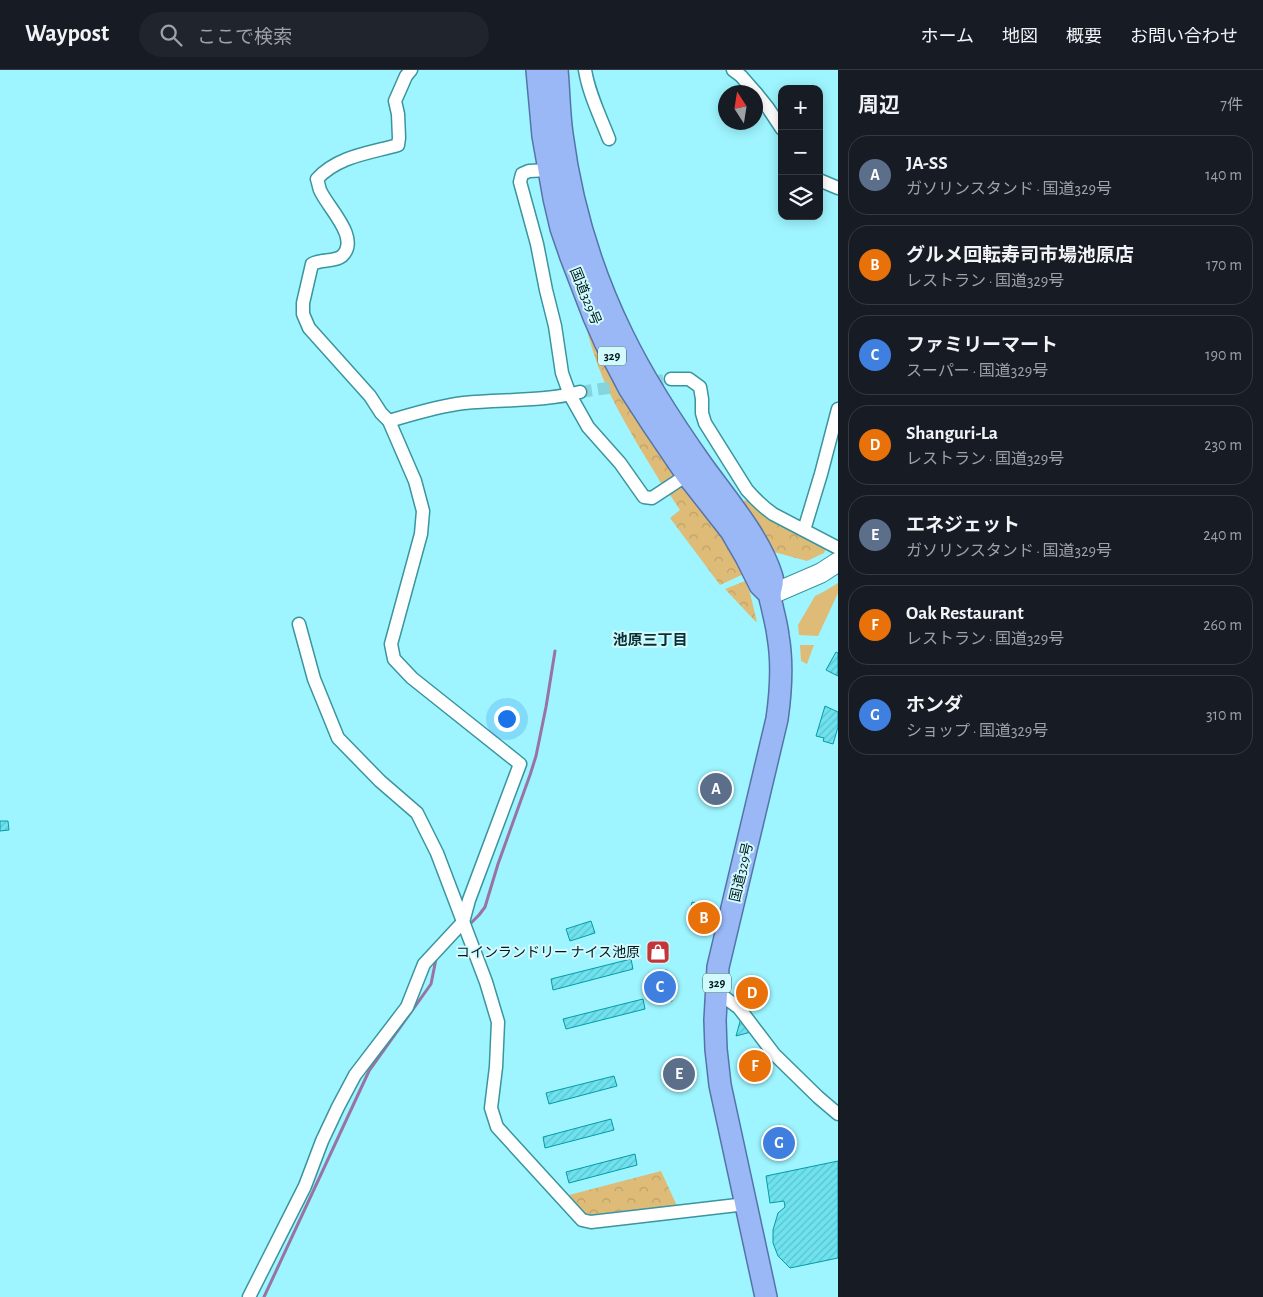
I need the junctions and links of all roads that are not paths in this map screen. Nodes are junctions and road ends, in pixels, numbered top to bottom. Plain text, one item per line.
1 (411, 70) edge
2 (537, 70) edge
3 (557, 70) edge
4 (586, 70) edge
5 (733, 70) edge
6 (748, 85) edge
7 (763, 102) edge
8 (778, 123) edge
9 (609, 139) dead end
10 (549, 170) junction
11 (823, 182) edge
12 (838, 188) edge
13 (671, 379) tunnel mouth
14 (575, 394) junction
15 (838, 409) edge
16 (388, 421) junction
17 (687, 475) junction
18 (747, 490) junction
19 (731, 505) junction
20 (804, 530) junction
21 (838, 548) edge
22 (838, 562) edge
23 (770, 595) junction
24 (299, 624) dead end
25 (463, 923) junction
26 (716, 991) junction
27 (838, 1114) edge
28 (746, 1204) junction
29 (250, 1297) edge
30 (766, 1297) edge

1 - 16 street
2 - 10 highway, 国道329号 / 329
3 - 19 highway, 国道329号 / 329
4 - 9 street
5 - 6 street
7 - 8 street
10 - 14 street
10 - 17 highway, 国道329号 / 329
11 - 12 street
13 - 18 street
14 - 16 street
14 - 17 street
15 - 20 street
16 - 25 street
17 - 23 highway, 国道329号 / 329
18 - 19 street
18 - 20 street
19 - 23 highway, 国道329号 / 329
20 - 21 street
22 - 23 main road
23 - 26 highway, 国道329号 / 329
24 - 25 street
25 - 28 street
25 - 29 street
26 - 27 street
26 - 28 highway, 国道329号 / 329
28 - 30 highway, 国道329号 / 329

